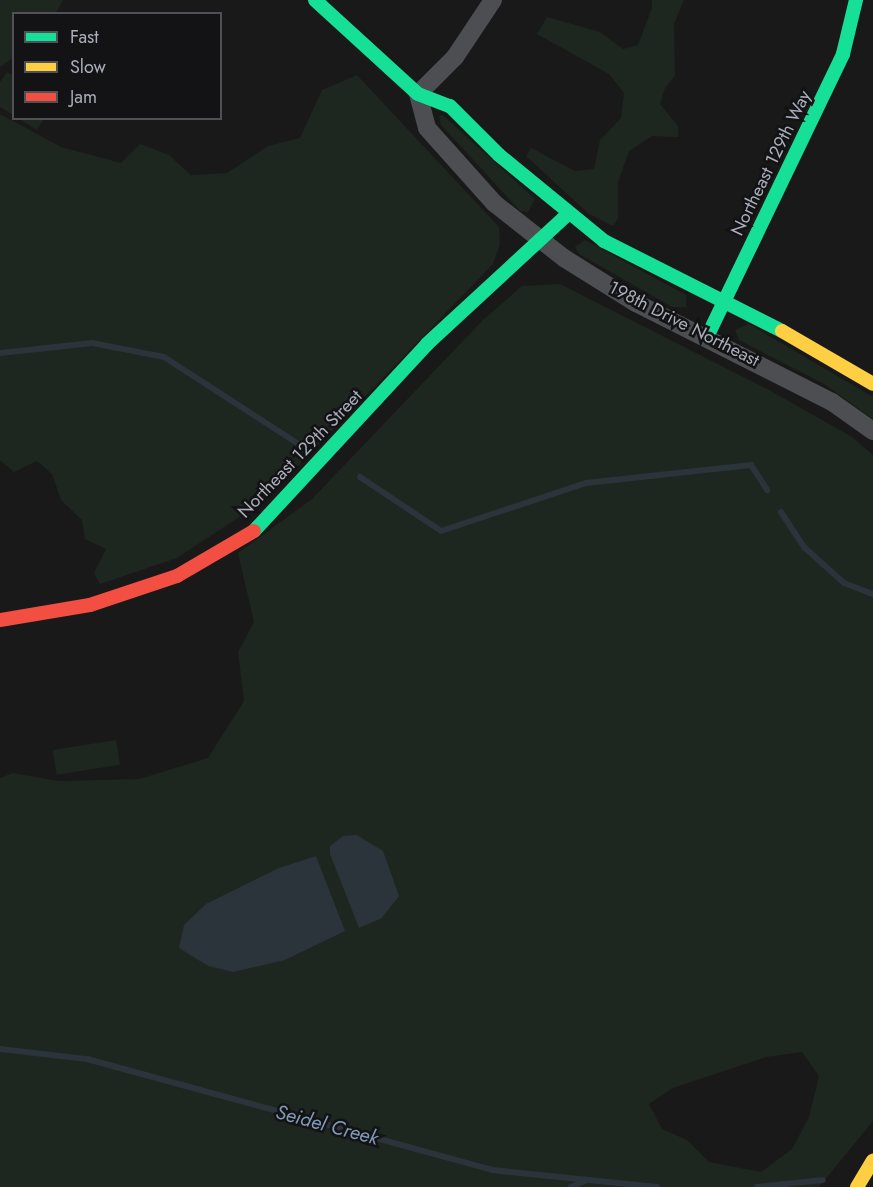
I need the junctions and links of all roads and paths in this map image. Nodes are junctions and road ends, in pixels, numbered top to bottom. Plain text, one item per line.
1 (315, 0) edge
2 (493, 0) edge
3 (856, 0) edge
4 (418, 94) junction
5 (568, 214) junction
6 (541, 242) junction
7 (725, 302) junction
8 (707, 338) junction
9 (873, 384) edge
10 (873, 430) edge
11 (0, 620) edge
12 (873, 1160) edge
13 (857, 1187) edge

1 - 4 street, 198th Drive Northeast
2 - 4 street
3 - 7 street, Northeast 129th Way
4 - 5 street, 198th Drive Northeast
4 - 6 street, 198th Drive Northeast
5 - 6 street, Northeast 129th Street
5 - 7 street, 198th Drive Northeast
6 - 8 street, 198th Drive Northeast
6 - 11 street, Northeast 129th Street
7 - 8 street, Northeast 129th Way
7 - 9 street, 198th Drive Northeast
8 - 10 street, 198th Drive Northeast
12 - 13 street

